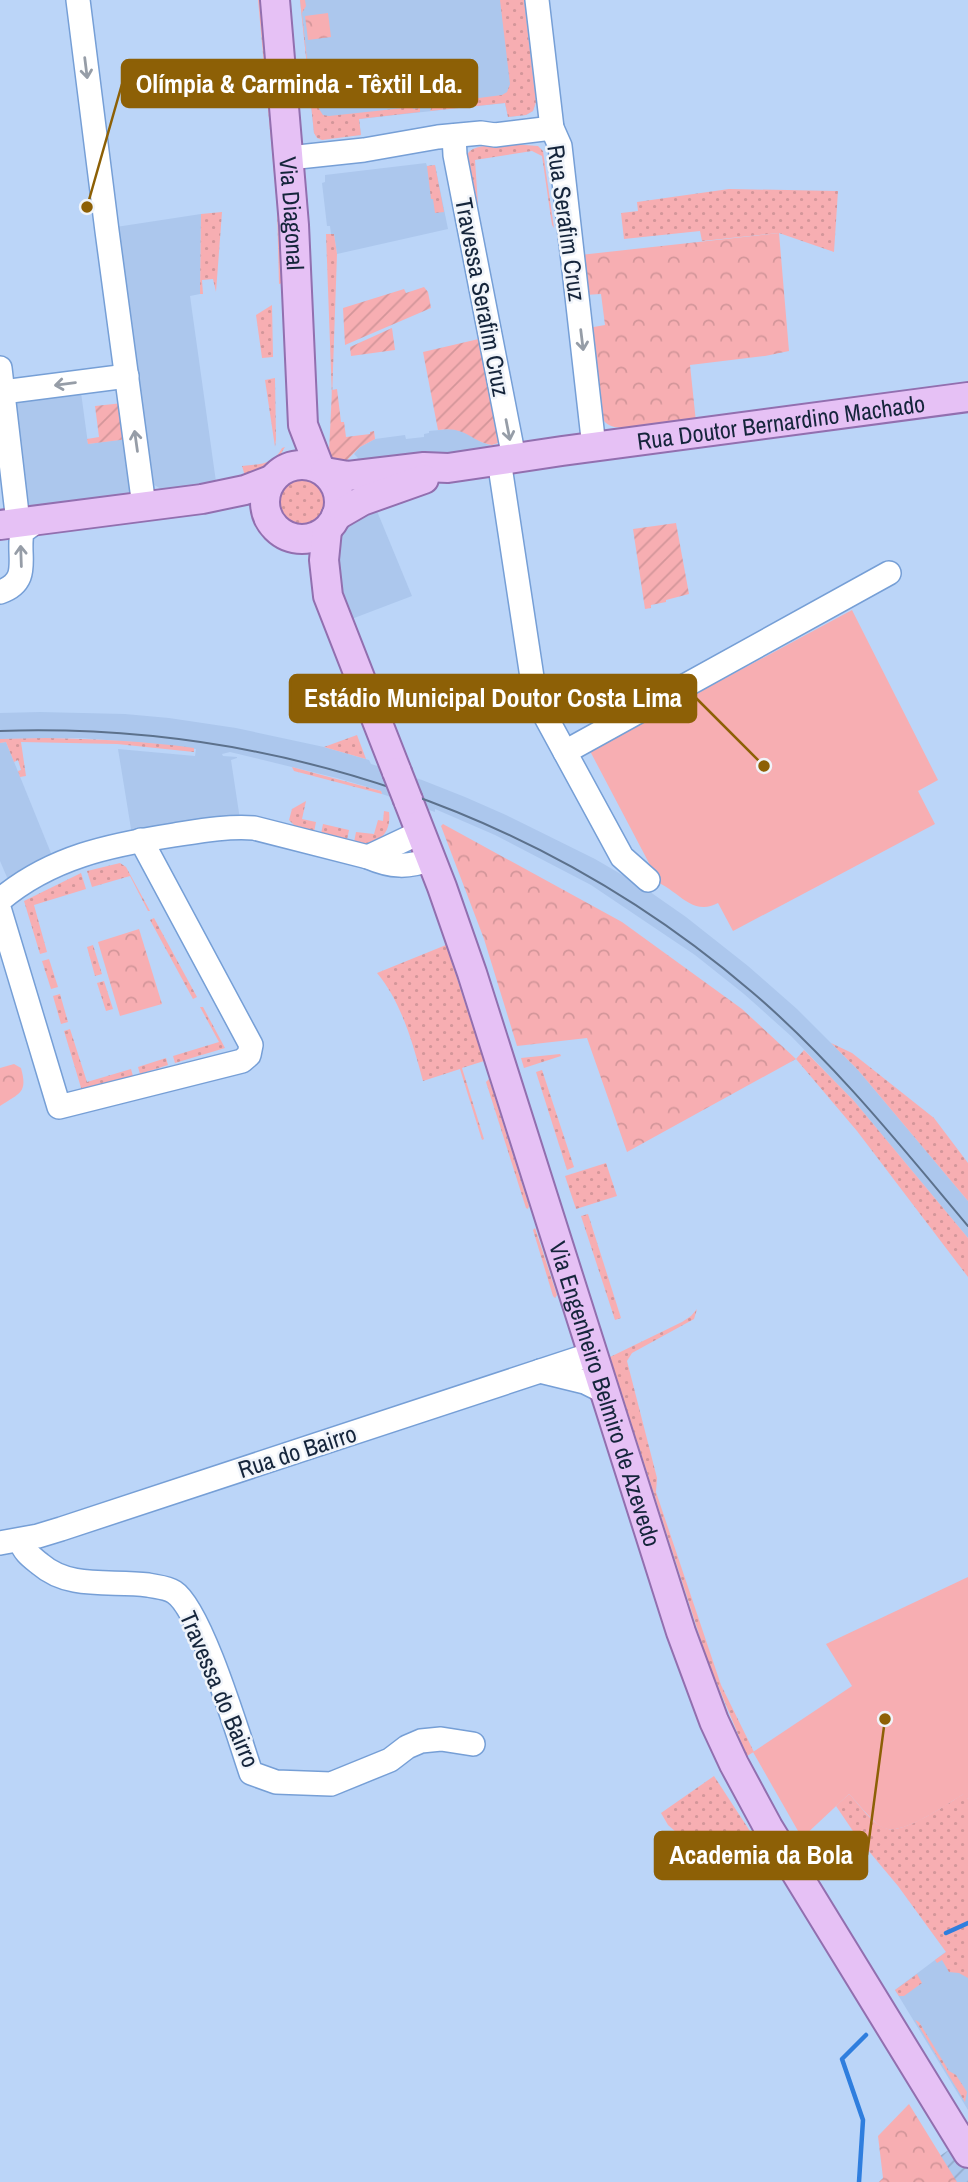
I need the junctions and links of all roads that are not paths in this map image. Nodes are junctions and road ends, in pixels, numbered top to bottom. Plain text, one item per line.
1 (78, 0) edge
2 (275, 0) edge
3 (537, 0) edge
4 (552, 128) junction
5 (454, 136) junction
6 (289, 158) junction
7 (0, 368) edge
8 (127, 376) junction
9 (3, 392) junction
10 (968, 397) edge
11 (303, 425) junction
12 (594, 447) junction
13 (506, 459) junction
14 (448, 468) junction
15 (323, 471) junction
16 (276, 475) junction
17 (202, 499) junction
18 (145, 506) junction
19 (20, 522) edge
20 (331, 523) junction
21 (280, 531) junction
22 (889, 573) dead end
23 (0, 592) edge
24 (328, 596) junction
25 (565, 752) junction
26 (421, 832) junction
27 (141, 840) junction
28 (368, 857) junction
29 (431, 859) junction
30 (648, 880) dead end
31 (0, 900) edge
32 (0, 911) edge
33 (593, 1354) junction
34 (540, 1371) junction
35 (605, 1392) junction
36 (10, 1542) edge
37 (473, 1744) dead end
38 (968, 2153) edge

1 -> 8 street
2 - 6 main road, Via Diagonal
3 - 4 street, Rua Serafim Cruz
4 - 5 street
4 -> 12 street, Rua Serafim Cruz
5 - 6 street
5 -> 13 street, Travessa Serafim Cruz
6 - 11 main road, Via Diagonal
7 - 9 street
8 -> 9 street
18 -> 8 street
9 - 19 street
10 - 12 main road, Rua Doutor Bernardino Machado
11 - 15 main road, Via Diagonal
11 - 16 main road, Via Diagonal
12 - 13 main road, Rua Doutor Bernardino Machado
13 - 14 main road, Rua Doutor Bernardino Machado
13 - 25 street, Travessa Serafim Cruz
14 - 15 main road
14 - 20 main road
15 - 16 main road
15 - 20 main road
16 - 17 main road
16 - 21 main road
17 - 18 main road
17 - 21 main road
18 - 19 main road
23 -> 19 street
20 - 21 main road
20 - 24 main road, Via Engenheiro Belmiro de Azevedo
21 - 24 main road, Via Engenheiro Belmiro de Azevedo
22 - 25 street
24 - 26 main road, Via Engenheiro Belmiro de Azevedo, bridge
25 - 30 street, Travessa Serafim Cruz
26 - 28 street
26 - 29 main road, Via Engenheiro Belmiro de Azevedo
27 - 28 street
27 - 31 street
27 - 32 street
28 - 29 street
29 - 33 main road, Via Engenheiro Belmiro de Azevedo
33 - 34 street, Rua do Bairro
33 - 35 main road, Via Engenheiro Belmiro de Azevedo
34 - 35 street
34 - 36 street, Rua do Bairro
35 - 38 main road, Via Engenheiro Belmiro de Azevedo
36 - 37 street, Travessa do Bairro

